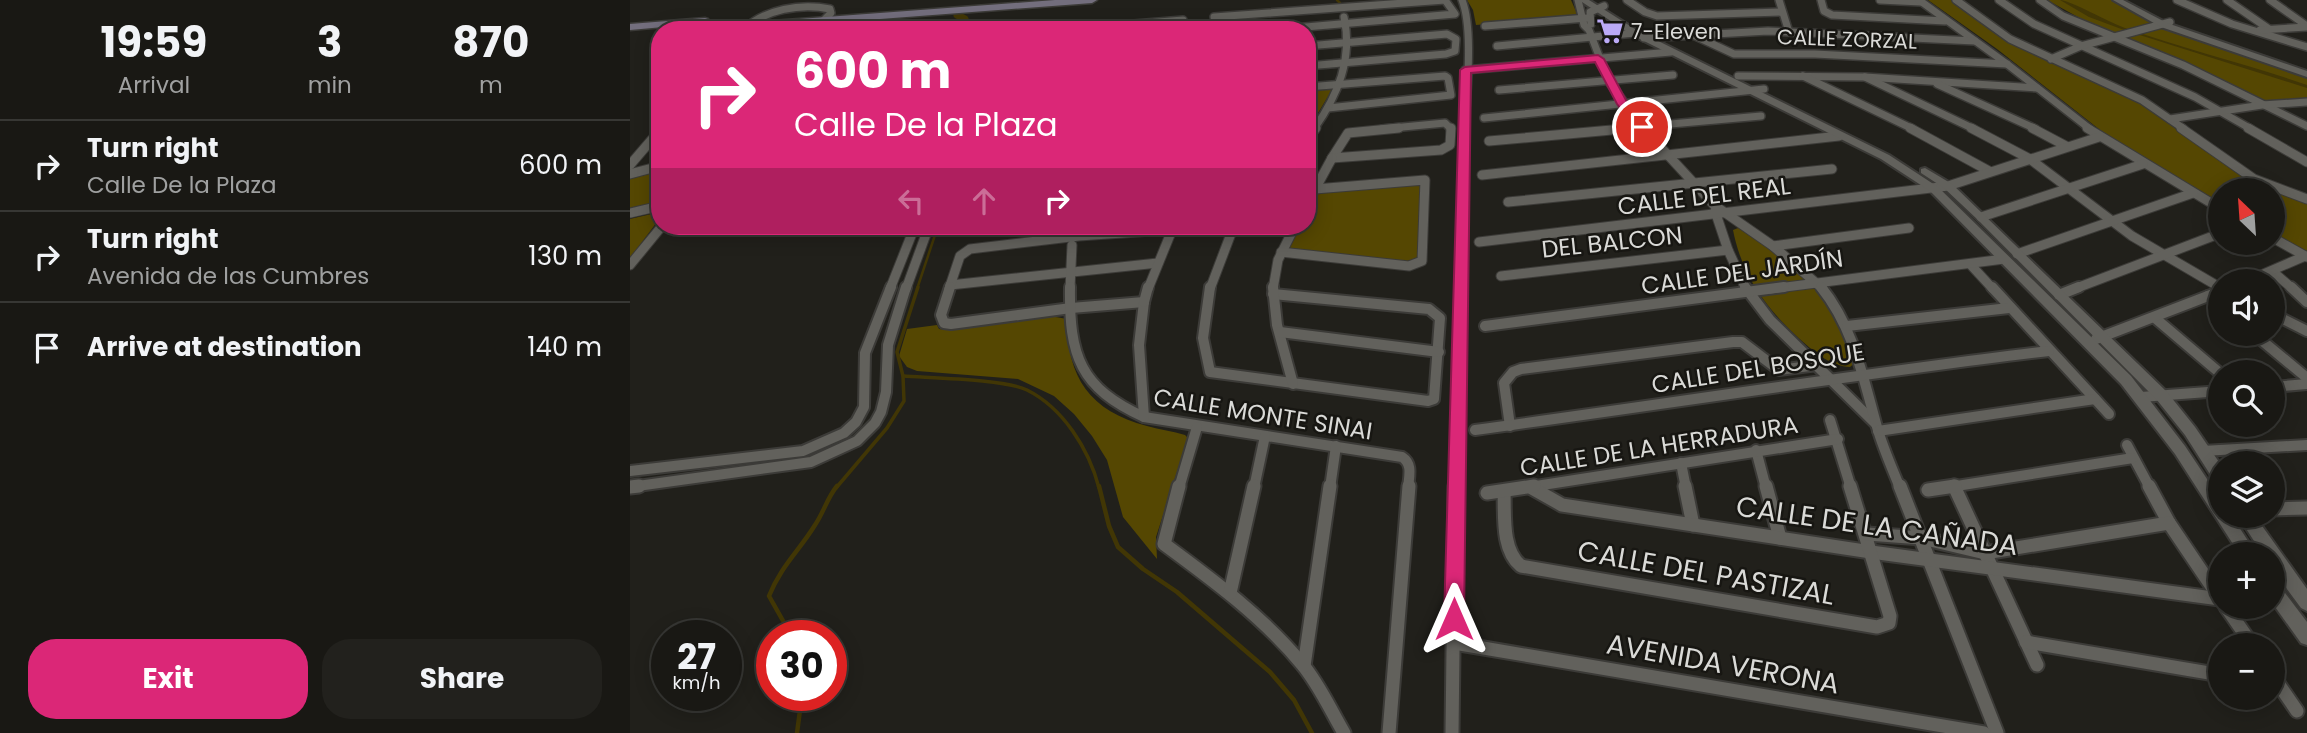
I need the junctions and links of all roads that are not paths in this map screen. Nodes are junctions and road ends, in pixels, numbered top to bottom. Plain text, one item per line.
1 (997, 0) edge
2 (1092, 0) edge
3 (1462, 0) edge
4 (1578, 0) edge
5 (1583, 0) edge
6 (1627, 0) edge
7 (1779, 0) edge
8 (1821, 0) edge
9 (1880, 0) edge
10 (1956, 0) edge
11 (1999, 0) edge
12 (2040, 0) edge
13 (2117, 0) edge
14 (2128, 0) edge
15 (2177, 0) edge
16 (2227, 0) edge
17 (2270, 0) edge
18 (1920, 1) edge
19 (809, 3) edge
20 (959, 6) junction
21 (1342, 7) junction
22 (1594, 10) edge
23 (1782, 12) junction
24 (833, 15) junction
25 (1214, 17) dead end
26 (755, 18) junction
27 (713, 21) edge
28 (752, 21) edge
29 (792, 21) edge
30 (825, 21) edge
31 (1946, 21) junction
32 (1346, 23) junction
33 (2167, 23) junction
34 (651, 25) edge
35 (1316, 26) edge
36 (1485, 26) dead end
37 (2307, 26) edge
38 (630, 27) edge
39 (2269, 29) junction
40 (2253, 31) junction
41 (1789, 32) junction
42 (651, 33) edge
43 (1691, 33) junction
44 (630, 34) edge
45 (1591, 34) junction
46 (1645, 36) junction
47 (2114, 37) junction
48 (1975, 41) junction
49 (1347, 43) junction
50 (1316, 45) edge
51 (1497, 46) dead end
52 (2081, 46) junction
53 (2307, 47) edge
54 (1671, 52) junction
55 (1598, 59) junction
56 (2051, 59) junction
57 (1345, 63) junction
58 (2007, 64) junction
59 (1316, 65) edge
60 (1465, 70) junction
61 (2305, 71) edge
62 (1674, 75) dead end
63 (1801, 75) junction
64 (1738, 76) junction
65 (1865, 77) junction
66 (1927, 80) junction
67 (1609, 82) junction
68 (1339, 85) junction
69 (1316, 87) edge
70 (2037, 88) junction
71 (1764, 89) junction
72 (1499, 90) dead end
73 (1751, 90) junction
74 (2307, 102) edge
75 (1622, 104) junction
76 (2262, 104) junction
77 (1328, 108) junction
78 (2222, 112) junction
79 (1761, 116) dead end
80 (1484, 118) dead end
81 (2170, 119) junction
82 (2307, 126) edge
83 (1316, 127) edge
84 (1642, 127) junction
85 (1839, 136) junction
86 (2099, 137) junction
87 (651, 141) edge
88 (1489, 141) dead end
89 (2066, 146) junction
90 (1667, 154) junction
91 (1332, 158) junction
92 (2029, 159) junction
93 (2307, 162) edge
94 (630, 164) edge
95 (2143, 164) junction
96 (651, 168) edge
97 (1832, 169) dead end
98 (1989, 171) junction
99 (630, 174) edge
100 (1482, 175) dead end
101 (1692, 182) junction
102 (1948, 186) junction
103 (1316, 187) edge
104 (1316, 189) edge
105 (1934, 189) junction
106 (2070, 189) junction
107 (2193, 193) junction
108 (2307, 199) edge
109 (1508, 202) dead end
110 (2208, 202) edge
111 (651, 208) edge
112 (1719, 211) junction
113 (630, 213) edge
114 (1981, 217) junction
115 (2112, 221) junction
116 (1909, 228) dead end
117 (655, 235) edge
118 (916, 235) edge
119 (917, 235) edge
120 (1169, 235) edge
121 (1230, 235) edge
122 (1291, 235) edge
123 (1074, 236) edge
124 (2208, 238) edge
125 (1479, 243) dead end
126 (2286, 245) edge
127 (1773, 246) junction
128 (1728, 250) junction
129 (1281, 252) junction
130 (2017, 254) junction
131 (2162, 255) junction
132 (2306, 257) edge
133 (2004, 259) junction
134 (1158, 264) junction
135 (1970, 264) junction
136 (630, 265) edge
137 (2277, 269) edge
138 (1071, 271) junction
139 (1501, 276) dead end
140 (1817, 282) junction
141 (2208, 282) edge
142 (2285, 283) edge
143 (950, 285) junction
144 (1748, 292) junction
145 (1273, 294) junction
146 (2059, 295) junction
147 (2208, 296) edge
148 (1144, 302) junction
149 (2307, 302) edge
150 (1071, 308) junction
151 (2009, 308) junction
152 (2155, 318) junction
153 (2285, 320) edge
154 (1485, 326) dead end
155 (1847, 326) junction
156 (2307, 331) edge
157 (1280, 332) junction
158 (2104, 337) junction
159 (2087, 340) junction
160 (2268, 346) edge
161 (2049, 351) junction
162 (1438, 352) junction
163 (2208, 363) edge
164 (1817, 365) junction
165 (1863, 373) junction
166 (2307, 378) edge
167 (1832, 379) junction
168 (1293, 384) junction
169 (2307, 384) edge
170 (2285, 386) edge
171 (2208, 392) edge
172 (2162, 396) junction
173 (2141, 397) junction
174 (2095, 399) junction
175 (2109, 414) dead end
176 (1144, 417) junction
177 (1830, 420) dead end
178 (1510, 426) junction
179 (1197, 427) junction
180 (1877, 428) junction
181 (1475, 429) dead end
182 (1265, 436) junction
183 (1838, 439) junction
184 (2127, 445) dead end
185 (2307, 445) edge
186 (1336, 446) junction
187 (1756, 450) junction
188 (2203, 451) junction
189 (2133, 458) junction
190 (2208, 458) edge
191 (1681, 463) junction
192 (630, 471) edge
193 (1954, 486) junction
194 (630, 487) edge
195 (1532, 488) junction
196 (1928, 490) dead end
197 (1504, 491) junction
198 (1487, 493) dead end
199 (2208, 493) edge
200 (2307, 508) edge
201 (2285, 509) edge
202 (2169, 523) junction
203 (1693, 525) junction
204 (1867, 534) junction
205 (1780, 538) junction
206 (1922, 538) junction
207 (1871, 552) junction
208 (1985, 553) junction
209 (1930, 559) junction
210 (1992, 567) junction
211 (2285, 568) edge
212 (2208, 582) edge
213 (2301, 584) edge
214 (1230, 593) junction
215 (2208, 598) edge
216 (2307, 603) edge
217 (2285, 607) edge
218 (2307, 637) edge
219 (2026, 642) junction
220 (1454, 643) junction
221 (2037, 665) dead end
222 (1304, 666) junction
223 (2208, 673) edge
224 (2285, 694) edge
225 (2297, 711) dead end
226 (1344, 733) edge
227 (1389, 733) edge
228 (1452, 733) edge
229 (1984, 733) edge
230 (1997, 733) edge

1 - 20 main road
2 - 20 main road
3 - 60 street
4 - 22 street
5 - 22 street
6 - 23 street
7 - 23 street
8 - 31 street
9 - 18 street
10 - 56 street
11 - 52 street
12 - 47 street
13 - 33 street
14 - 33 street
15 - 40 street
16 - 39 street
17 - 37 street
18 - 31 street
19 - 24 street
19 - 26 street
20 - 24 main road
20 - 24 main road
21 - 25 street
21 - 32 street
21 - 32 street
22 - 36 street
22 - 45 street
22 - 46 street
22 - 46 street
23 - 41 street
24 - 26 main road
24 - 29 main road
24 - 30 street
26 - 27 main road
26 - 28 street
31 - 48 street
32 - 35 street
32 - 49 street
33 - 47 street
33 - 61 street
34 - 38 main road
37 - 39 street
39 - 40 street
40 - 53 street
41 - 43 street
41 - 48 street
42 - 44 main road
43 - 46 street
43 - 58 street, CALLE ZORZAL
45 - 46 street
45 - 51 street
45 - 55 street
46 - 54 street
46 - 64 street
47 - 52 street
47 - 76 street
48 - 58 street
49 - 50 street
49 - 57 street
49 - 57 street
52 - 56 street
52 - 78 street
54 - 55 street
54 - 73 street
55 - 60 street
55 - 67 street
56 - 81 street
57 - 59 street
57 - 68 street
58 - 70 street
60 - 220 street
62 - 67 street
63 - 64 street
63 - 65 street
63 - 98 street
64 - 71 street
65 - 66 street
65 - 92 street
66 - 70 street
66 - 89 street
67 - 72 street
67 - 75 street
68 - 69 street
68 - 77 street
68 - 77 street
70 - 86 street
71 - 73 street
71 - 102 street
73 - 75 street
73 - 85 street
74 - 76 street
75 - 80 street
75 - 84 street
76 - 78 street
76 - 82 street
77 - 83 street
78 - 81 street
78 - 93 street
79 - 84 street
81 - 108 street
84 - 88 street
84 - 90 street
85 - 90 street
85 - 105 street
86 - 89 street, CALLE DEL REAL
86 - 95 street
87 - 94 street
89 - 92 street, CALLE DEL REAL
90 - 100 street
90 - 101 street
91 - 91 street
91 - 103 street
92 - 98 street, CALLE DEL REAL
92 - 106 street
95 - 106 street
95 - 107 street
96 - 99 street
97 - 101 street
98 - 102 street, CALLE DEL REAL
101 - 109 street
101 - 112 street
102 - 105 street, CALLE DEL REAL
102 - 114 street
104 - 129 street
105 - 112 street, CALLE DEL REAL
105 - 133 street
106 - 114 street
106 - 115 street
107 - 110 street
107 - 115 street
111 - 113 street
112 - 125 street, CALLE DEL REAL
112 - 127 street
112 - 128 street
114 - 130 street
115 - 130 street
115 - 131 street
116 - 127 street
117 - 136 street
118 - 192 street
119 - 194 street
120 - 134 street
121 - 168 street
122 - 129 street
123 - 138 street, CALLE MONTE SINAI
123 - 143 street
124 - 131 street
126 - 132 street
127 - 140 street
128 - 139 street, DEL BALCON
128 - 144 street
129 - 145 street
130 - 146 street
131 - 141 street
131 - 146 street
132 - 137 street
133 - 135 street, CALLE DEL JARDÍN
133 - 159 street
134 - 138 street
134 - 148 street
135 - 140 street, CALLE DEL JARDÍN
135 - 151 street
138 - 143 street
138 - 150 street, CALLE MONTE SINAI
140 - 144 street, CALLE DEL JARDÍN
140 - 155 street
142 - 149 street
143 - 150 street
144 - 154 street, CALLE DEL JARDÍN
144 - 164 street
145 - 157 street
145 - 162 street
146 - 158 street
147 - 152 street
148 - 150 street
148 - 176 street
150 - 176 street, CALLE MONTE SINAI
151 - 155 street
151 - 161 street
152 - 158 street
152 - 163 street
153 - 156 street
155 - 165 street
157 - 162 street
157 - 168 street
158 - 159 street
158 - 172 street
159 - 173 street
160 - 166 street
161 - 165 street, CALLE DEL BOSQUE
161 - 174 street
162 - 168 street
164 - 167 street
164 - 178 street
165 - 167 street, CALLE DEL BOSQUE
165 - 180 street
167 - 178 street, CALLE DEL BOSQUE
167 - 180 street
169 - 170 street
171 - 172 street
172 - 173 street
172 - 188 street
173 - 199 street
174 - 175 street
174 - 180 street
176 - 179 street, CALLE MONTE SINAI
177 - 183 street
178 - 181 street, CALLE DEL BOSQUE
179 - 182 street, CALLE MONTE SINAI
179 - 214 street
180 - 206 street
182 - 186 street, CALLE MONTE SINAI
182 - 214 street
183 - 187 street, CALLE DE LA HERRADURA
183 - 204 street
184 - 189 street
185 - 188 street
186 - 222 street
186 - 227 street, CALLE MONTE SINAI
187 - 191 street, CALLE DE LA HERRADURA
187 - 205 street
188 - 190 street
189 - 193 street
189 - 202 street
191 - 195 street, CALLE DE LA HERRADURA
191 - 203 street
193 - 196 street
193 - 208 street
195 - 197 street, CALLE DE LA HERRADURA
195 - 203 street, CALLE DE LA CAÑADA
197 - 198 street, CALLE DE LA HERRADURA
197 - 207 street, CALLE DEL PASTIZAL
200 - 201 street
202 - 208 street
202 - 212 street
203 - 205 street, CALLE DE LA CAÑADA
204 - 206 street
204 - 207 street
205 - 207 street, CALLE DE LA CAÑADA
206 - 208 street
206 - 209 street
207 - 209 street, CALLE DE LA CAÑADA
208 - 210 street
209 - 210 street, CALLE DE LA CAÑADA
209 - 230 street
210 - 215 street, CALLE DE LA CAÑADA
210 - 219 street
211 - 213 street
213 - 216 street
214 - 222 street
217 - 218 street
219 - 221 street
219 - 223 street
220 - 228 street
220 - 229 street, AVENIDA VERONA
222 - 226 street
224 - 225 street

